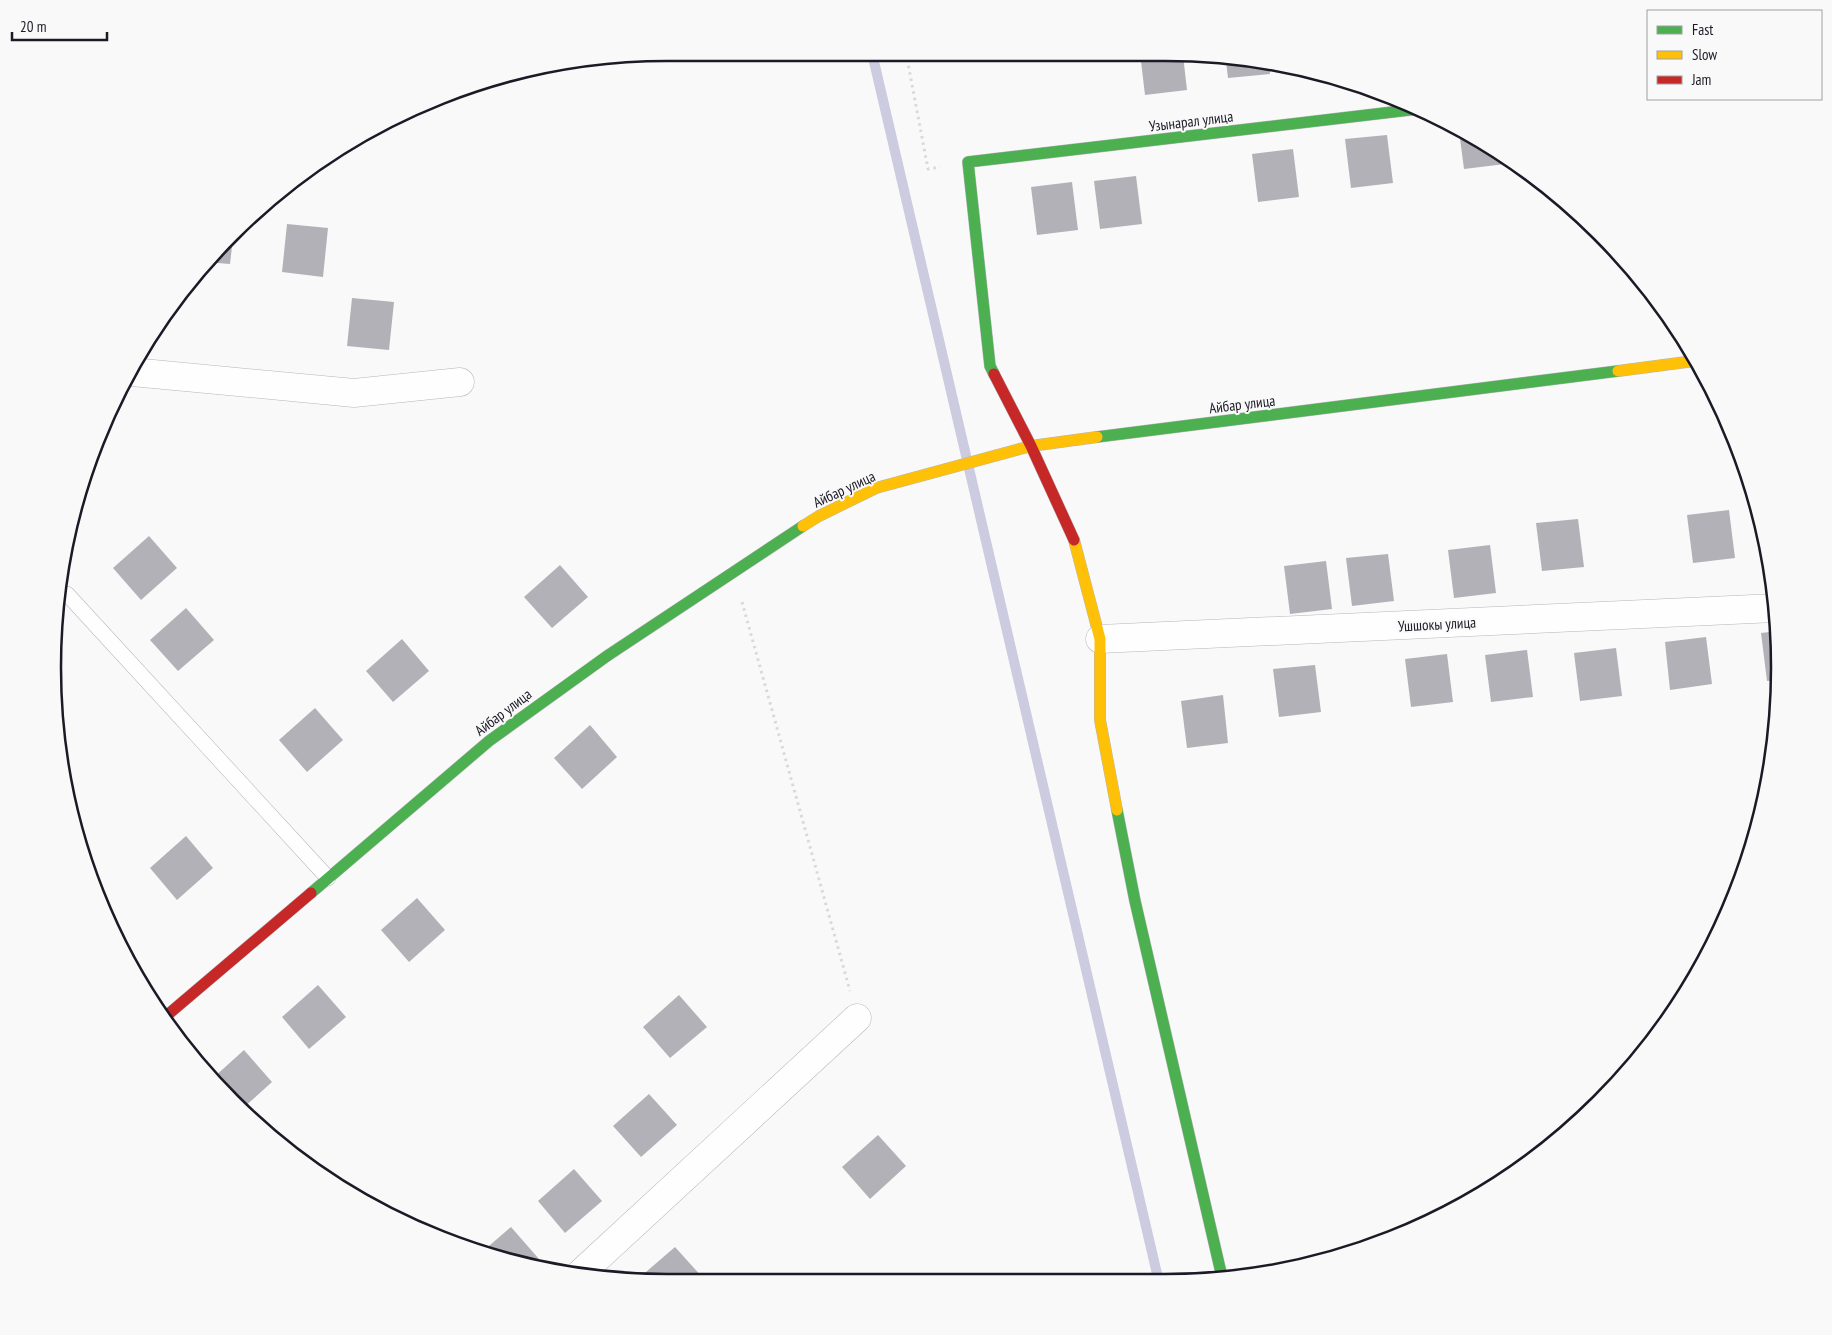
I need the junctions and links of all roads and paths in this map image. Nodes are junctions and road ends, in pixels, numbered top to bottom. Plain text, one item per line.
1 (908, 61) edge
2 (1405, 111) edge
3 (968, 162) junction
4 (1689, 362) edge
5 (138, 373) edge
6 (460, 382) dead end
7 (1031, 446) junction
8 (734, 572) junction
9 (67, 594) dead end
10 (1768, 608) edge
11 (1100, 639) junction
12 (328, 878) junction
13 (170, 1013) edge
14 (857, 1018) joint
15 (586, 1269) edge
16 (1221, 1271) edge

1 - 3 path
2 - 3 street, Узынарал улица
3 - 7 street
4 - 7 street, Айбар улица
5 - 6 street
7 - 8 street, Айбар улица
7 - 11 street
8 - 12 street, Айбар улица
8 - 14 path
9 - 12 lane
10 - 11 street, Ушшокы улица
11 - 16 street
12 - 13 street, Айбар улица
14 - 15 street

